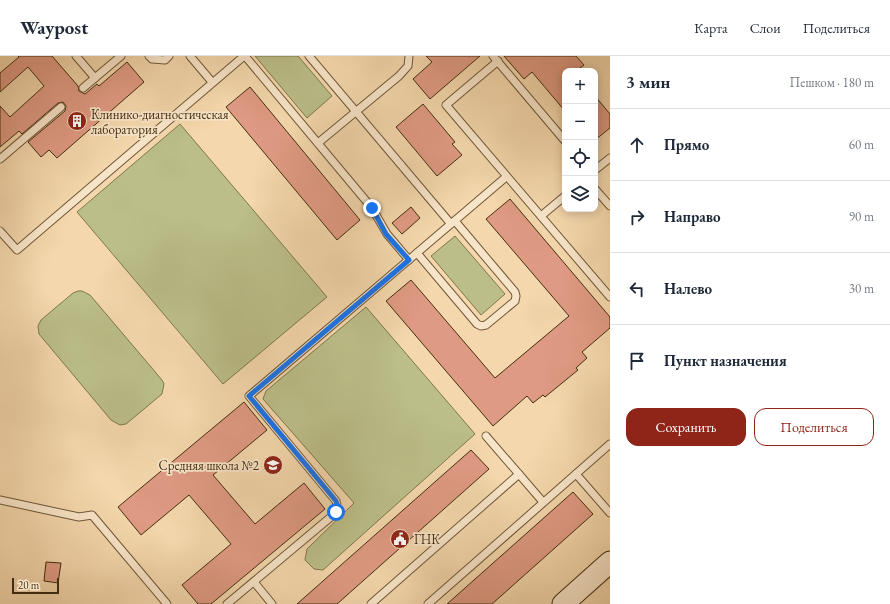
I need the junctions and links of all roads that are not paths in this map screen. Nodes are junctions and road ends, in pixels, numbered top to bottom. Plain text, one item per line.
1 (76, 56) edge
2 (121, 56) edge
3 (149, 56) edge
4 (169, 56) edge
5 (190, 56) edge
6 (244, 56) edge
7 (309, 56) edge
8 (409, 56) edge
9 (496, 59) edge
10 (95, 78) junction
11 (212, 82) junction
12 (83, 88) dead end
13 (61, 107) dead end
14 (357, 112) junction
15 (564, 140) edge
16 (318, 144) junction
17 (610, 158) edge
18 (0, 159) edge
19 (598, 168) edge
20 (506, 176) junction
21 (598, 192) edge
22 (562, 198) edge
23 (610, 206) edge
24 (541, 216) junction
25 (453, 222) junction
26 (0, 231) edge
27 (417, 253) junction
28 (409, 260) junction
29 (610, 297) edge
30 (486, 436) dead end
31 (610, 444) edge
32 (519, 474) junction
33 (576, 474) junction
34 (0, 500) edge
35 (543, 502) junction
36 (610, 513) edge
37 (610, 562) edge
38 (254, 582) junction
39 (167, 604) edge
40 (227, 604) edge
41 (272, 604) edge
42 (371, 604) edge
43 (428, 604) edge
44 (563, 604) edge

1 - 10 lane
2 - 10 lane
3 - 4 lane
5 - 11 lane
6 - 11 lane
6 - 16 lane
7 - 14 lane
8 - 14 lane
9 - 15 lane
9 - 20 lane
10 - 12 lane
11 - 26 lane
13 - 18 lane
14 - 16 lane
14 - 25 lane
16 - 28 lane
17 - 19 lane
20 - 24 lane
20 - 25 lane
21 - 23 lane
22 - 24 lane
24 - 29 lane
25 - 27 lane
25 - 27 lane
27 - 28 lane
28 - 38 lane
30 - 32 lane
31 - 33 lane
32 - 35 lane
32 - 42 lane
33 - 35 lane
33 - 36 lane
34 - 39 lane
35 - 43 lane
37 - 44 main road
38 - 40 lane
38 - 41 lane

